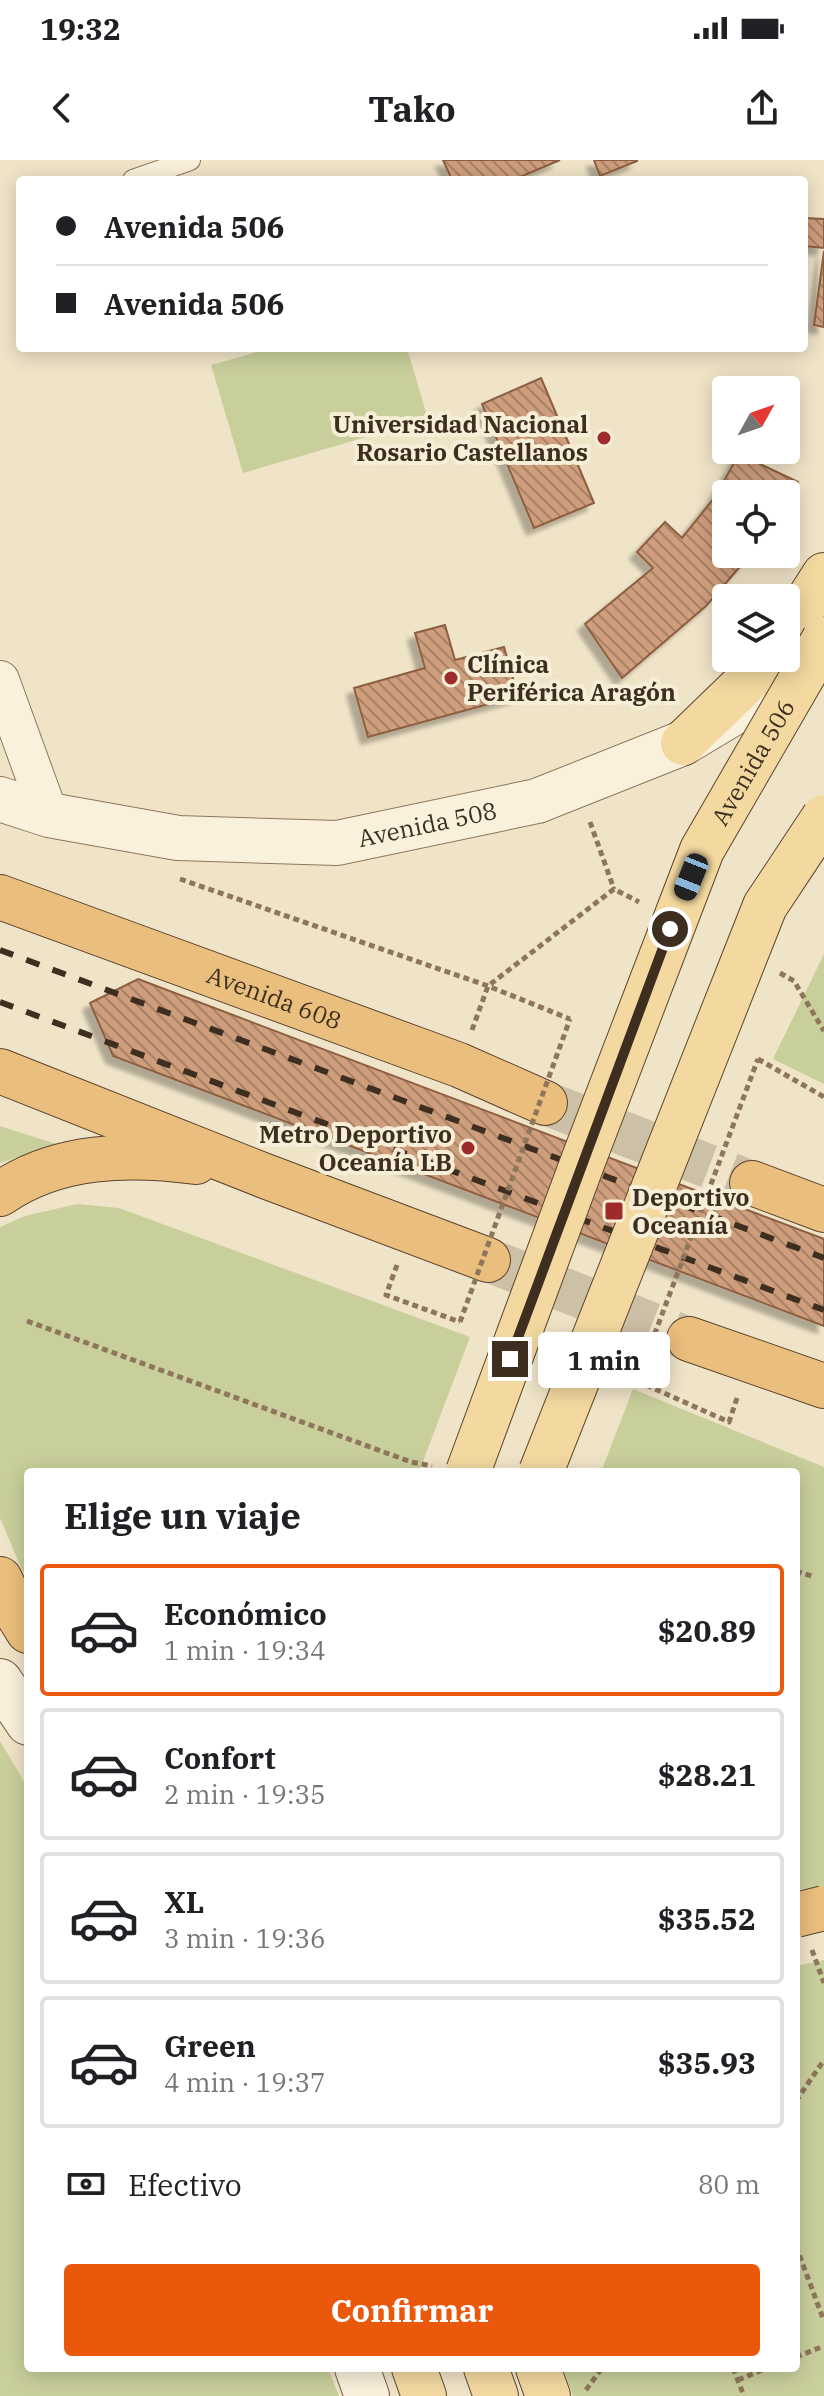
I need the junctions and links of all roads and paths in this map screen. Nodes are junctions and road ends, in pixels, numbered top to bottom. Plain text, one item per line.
1 (190, 160) edge
2 (144, 176) edge
3 (824, 575) edge
4 (800, 613) edge
5 (824, 639) edge
6 (824, 659) edge
7 (757, 672) edge
8 (0, 680) edge
9 (683, 743) junction
10 (577, 785) junction
11 (0, 799) edge
12 (49, 815) junction
13 (824, 817) edge
14 (178, 838) junction
15 (614, 889) dead end
16 (0, 897) edge
17 (0, 1071) edge
18 (824, 1097) edge
19 (545, 1103) tunnel mouth
20 (265, 1176) junction
21 (752, 1183) tunnel mouth
22 (0, 1194) edge
23 (824, 1210) edge
24 (488, 1260) tunnel mouth
25 (386, 1295) dead end
26 (27, 1321) dead end
27 (689, 1339) tunnel mouth
28 (813, 1386) edge
29 (729, 1422) dead end
30 (442, 1468) edge
31 (453, 1468) edge
32 (543, 1468) edge
33 (800, 1572) edge
34 (815, 1577) dead end
35 (0, 1579) edge
36 (24, 1625) edge
37 (0, 1681) edge
38 (24, 1717) edge
39 (824, 1908) edge
40 (800, 1914) edge
41 (824, 2060) edge
42 (800, 2095) edge
43 (800, 2257) edge
44 (824, 2321) edge
45 (824, 2346) edge
46 (800, 2355) edge
47 (358, 2372) edge
48 (415, 2372) edge
49 (487, 2372) edge
50 (539, 2372) edge
51 (599, 2372) edge
52 (735, 2372) edge
53 (757, 2372) edge
54 (738, 2380) junction
55 (367, 2396) edge
56 (424, 2396) edge
57 (496, 2396) edge
58 (548, 2396) edge
59 (581, 2396) edge
60 (744, 2396) edge

1 - 2 lane
3 - 4 main road
5 - 31 main road, Avenida 506, bridge
6 - 9 street, Avenida 508
7 - 9 main road
8 - 12 street
9 - 10 street, Avenida 508
10 - 14 street, Avenida 508
10 - 15 path
11 - 12 street, Avenida 508
12 - 14 street, Avenida 508
13 - 32 main road, bridge
14 - 25 path, bridge
16 - 19 highway, Avenida 608
17 - 20 highway
18 - 29 path, bridge
20 - 22 highway
20 - 24 highway
21 - 23 highway
26 - 30 path
27 - 28 highway
33 - 34 path
35 - 36 highway
37 - 38 street
39 - 40 highway, bridge
41 - 42 path
43 - 44 path
45 - 46 path
47 - 55 street
48 - 56 main road
49 - 57 main road
50 - 58 main road
51 - 59 path
52 - 54 path
53 - 54 path
54 - 60 path

